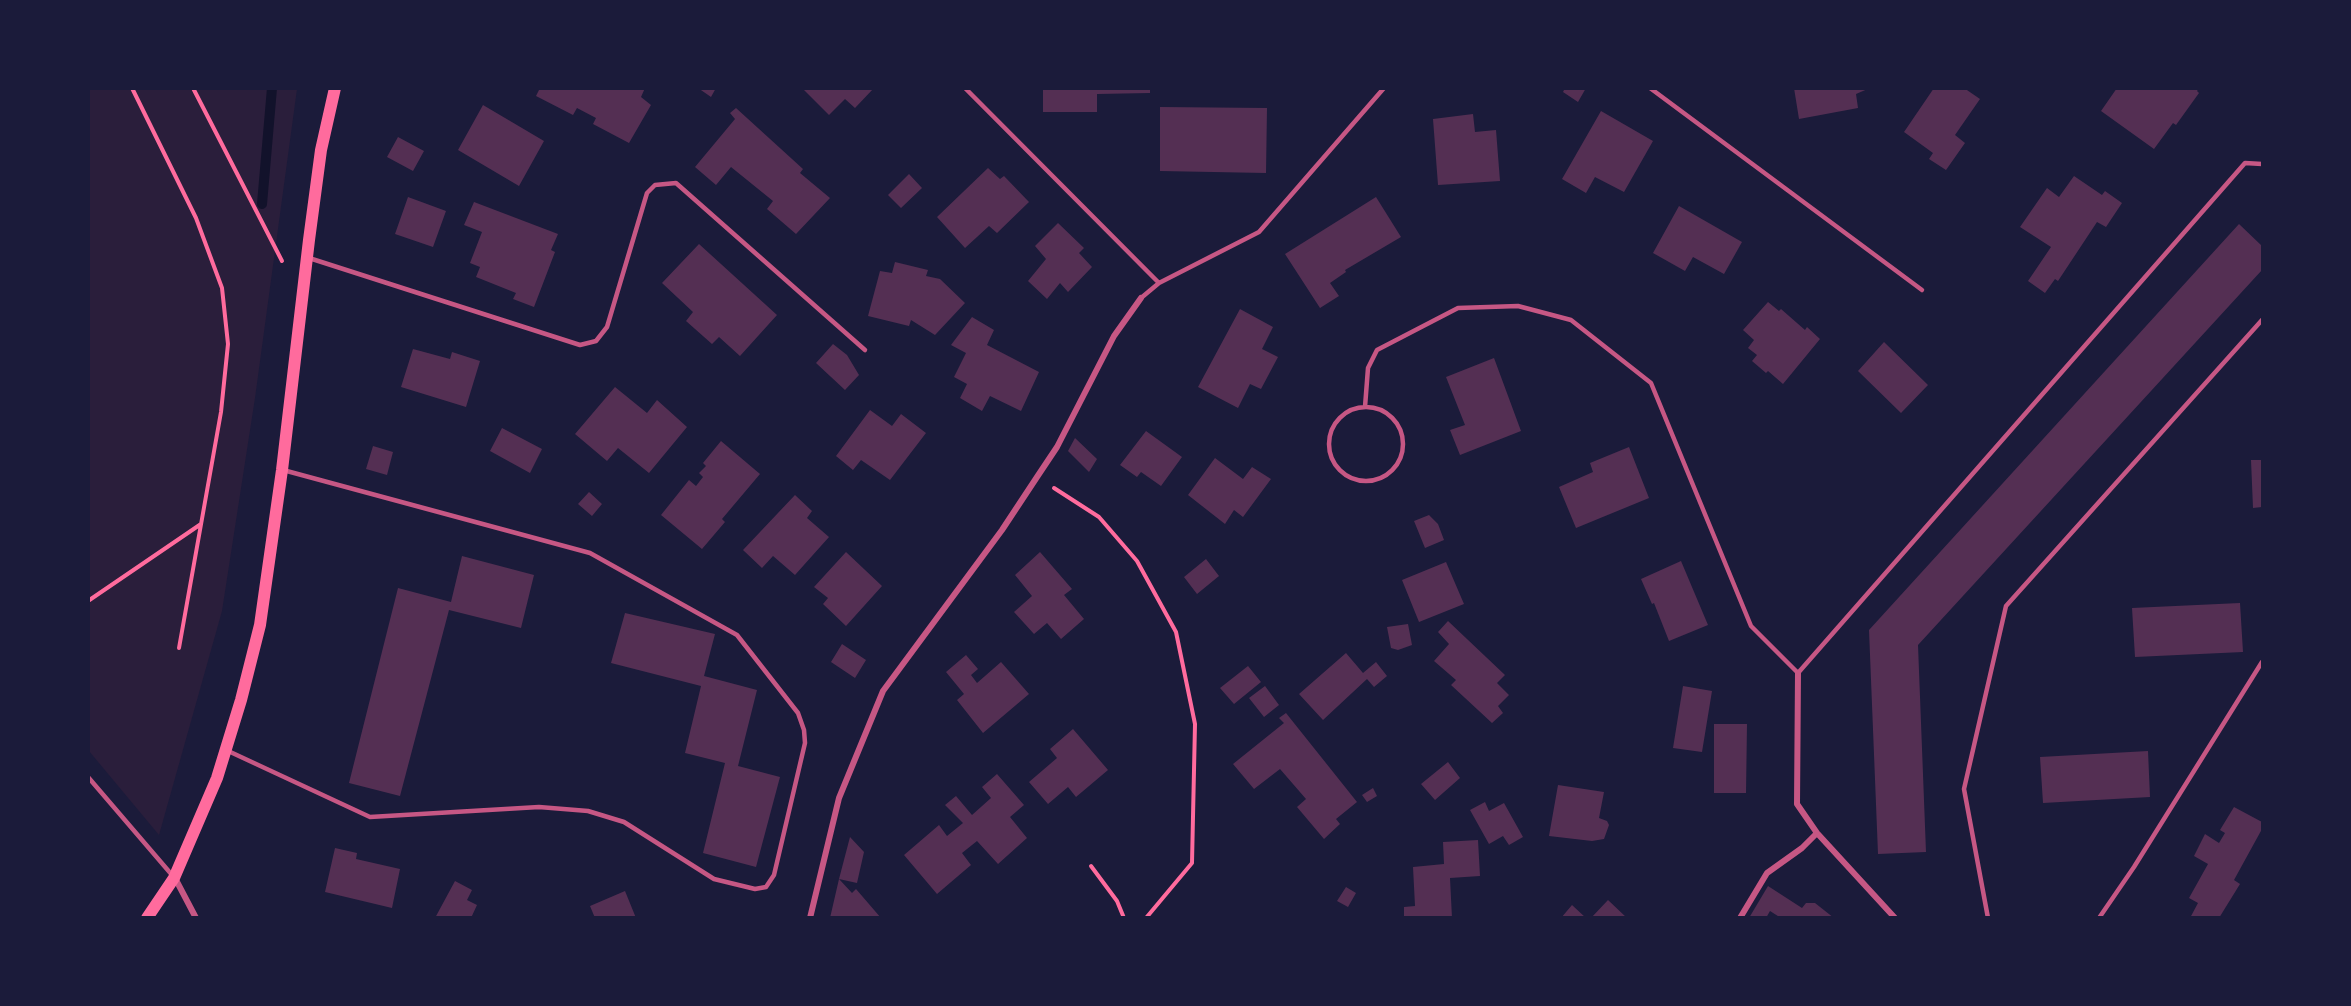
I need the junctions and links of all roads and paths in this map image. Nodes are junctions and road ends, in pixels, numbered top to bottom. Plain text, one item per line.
1 (132, 88) edge
2 (193, 88) edge
3 (335, 88) edge
4 (965, 88) edge
5 (1384, 88) edge
6 (1650, 88) edge
7 (2262, 164) edge
8 (307, 258) junction
9 (1159, 283) junction
10 (1922, 290) dead end
11 (301, 295) junction
12 (1141, 298) joint
13 (2262, 320) edge
14 (865, 350) dead end
15 (1365, 407) junction
16 (282, 470) junction
17 (1037, 477) junction
18 (201, 524) junction
19 (88, 601) edge
20 (179, 648) dead end
21 (2262, 662) edge
22 (1798, 673) junction
23 (226, 750) junction
24 (88, 777) edge
25 (1817, 833) junction
26 (1091, 866) dead end
27 (174, 878) junction
28 (147, 918) edge
29 (196, 918) edge
30 (810, 918) edge
31 (1124, 918) edge
32 (1146, 918) edge
33 (1740, 918) edge
34 (1895, 918) edge
35 (1988, 918) edge
36 (2099, 918) edge

1 - 18 path
2 - 11 path
3 - 8 main road
4 - 9 lane
5 - 9 lane
6 - 10 lane
7 - 22 lane
8 - 11 main road
8 - 14 lane
9 - 12 lane
11 - 16 main road
12 - 17 street
13 - 35 lane
15 - 15 lane
15 - 22 lane
16 - 23 main road
16 - 23 lane
17 - 30 street
17 - 32 path
18 - 19 path
18 - 20 path
21 - 36 lane
22 - 25 street
23 - 27 main road
24 - 27 lane
25 - 33 street
25 - 34 street
26 - 31 path
27 - 28 main road
27 - 29 street

